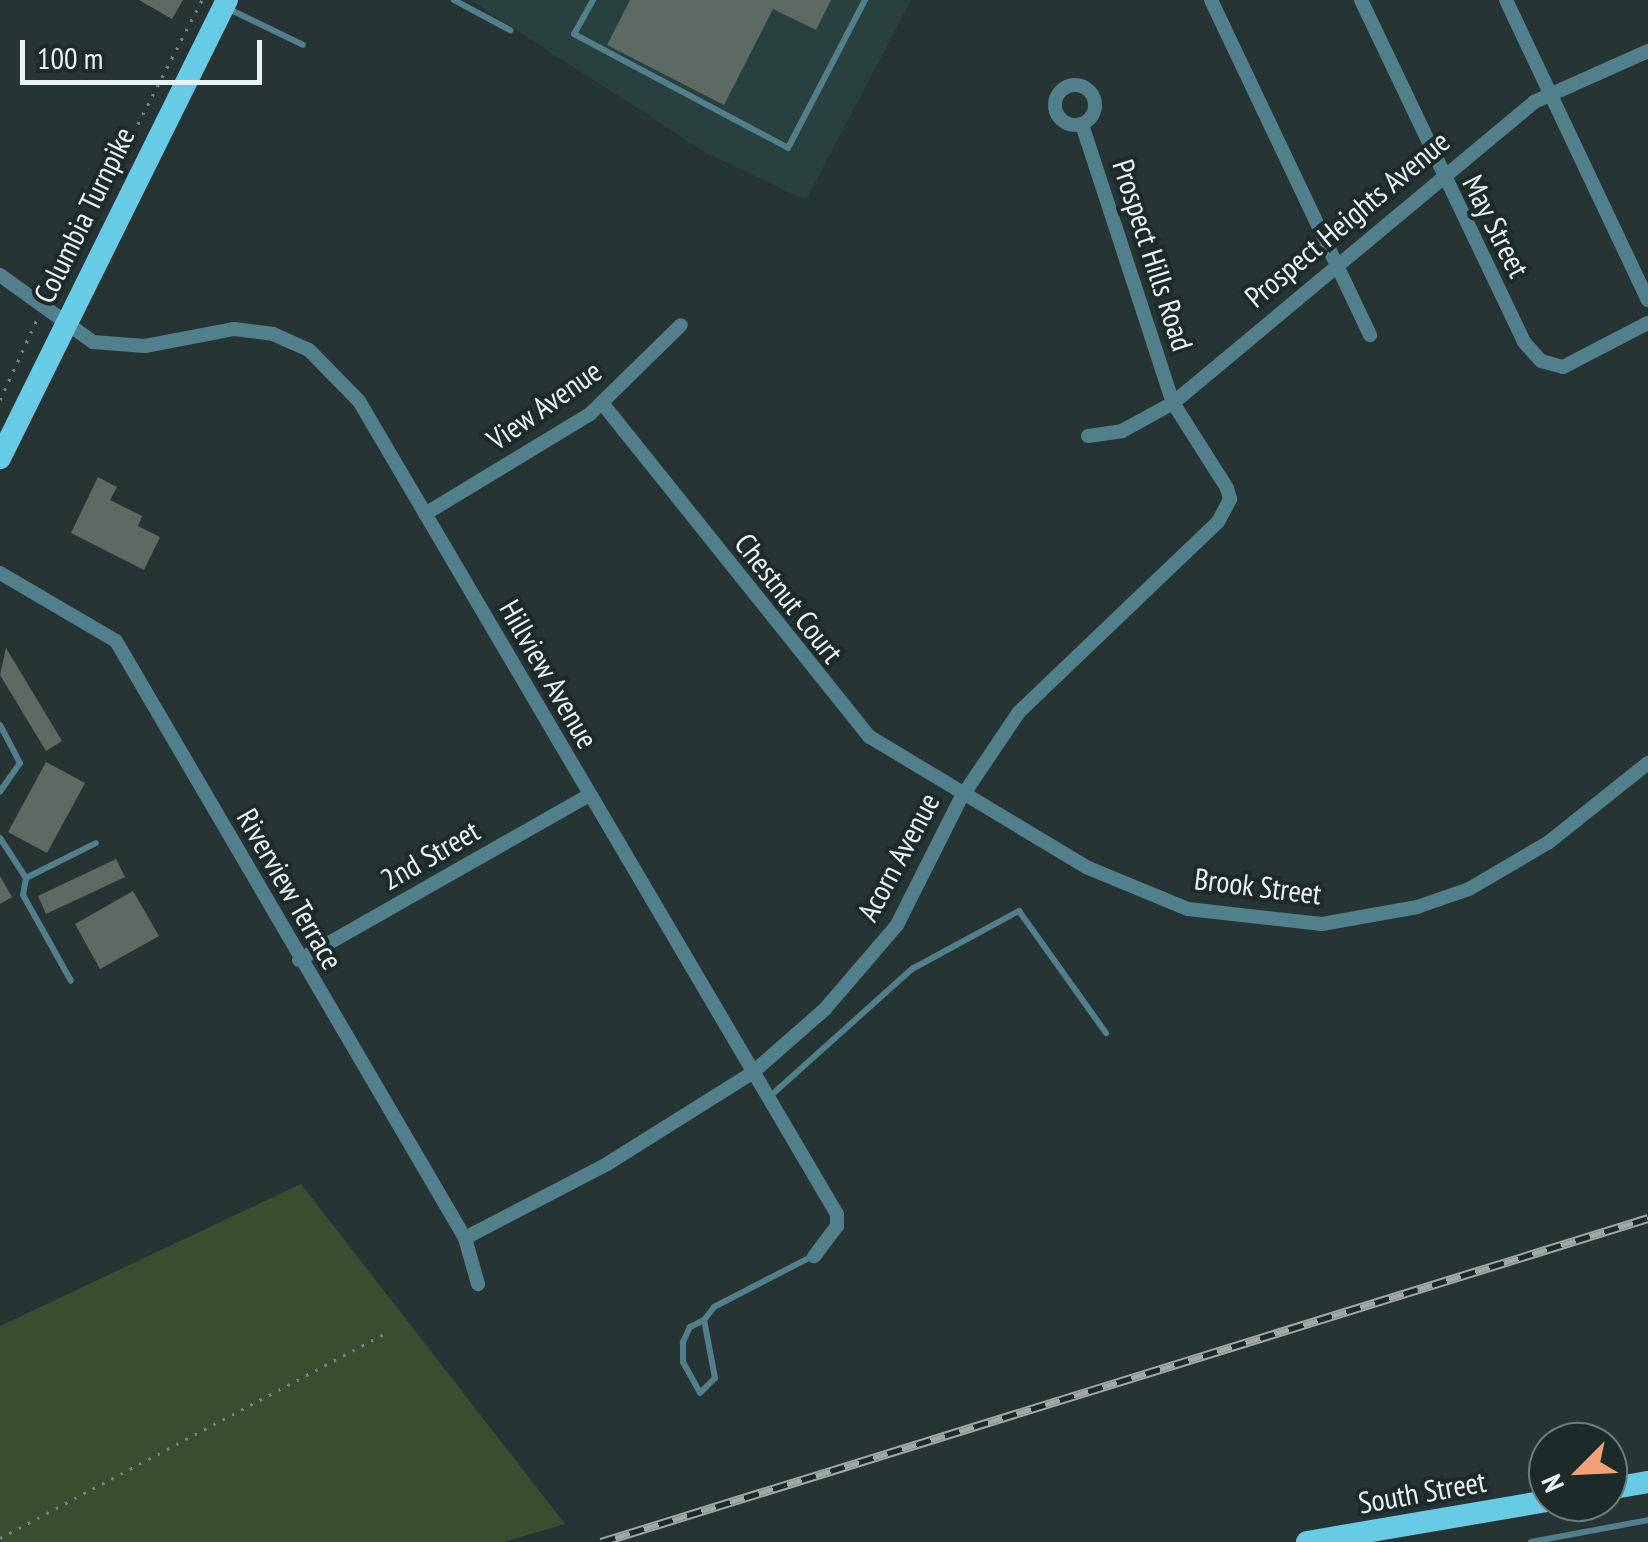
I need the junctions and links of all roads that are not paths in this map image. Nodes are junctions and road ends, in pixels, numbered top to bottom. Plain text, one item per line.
1 (454, 0) edge
2 (593, 0) edge
3 (865, 0) edge
4 (1211, 0) edge
5 (1362, 0) edge
6 (1506, 0) edge
7 (217, 2) edge
8 (510, 30) dead end
9 (303, 45) dead end
10 (1648, 51) edge
11 (1550, 93) junction
12 (1082, 124) dead end
13 (1440, 176) junction
14 (1336, 262) junction
15 (0, 275) edge
16 (1648, 300) edge
17 (65, 319) junction
18 (1648, 323) edge
19 (680, 324) dead end
20 (1370, 336) dead end
21 (602, 403) junction
22 (1173, 403) junction
23 (1088, 436) dead end
24 (0, 458) edge
25 (425, 514) junction
26 (0, 573) edge
27 (0, 725) edge
28 (1648, 763) edge
29 (0, 792) edge
30 (588, 796) junction
31 (962, 798) junction
32 (0, 838) edge
33 (96, 842) dead end
34 (26, 878) junction
35 (298, 960) junction
36 (71, 982) dead end
37 (1106, 1033) dead end
38 (752, 1073) junction
39 (766, 1100) junction
40 (465, 1238) junction
41 (814, 1256) joint
42 (478, 1284) dead end
43 (704, 1320) junction
44 (1528, 1504) edge
45 (1648, 1520) edge
46 (1352, 1539) edge
47 (1307, 1542) edge
48 (1531, 1542) edge

1 - 8 lane
2 - 3 lane
4 - 14 street
5 - 13 street, May Street
6 - 11 street
7 - 9 lane
7 - 17 main road, Columbia Turnpike
10 - 11 street, Prospect Heights Avenue
11 - 13 street, Prospect Heights Avenue
11 - 16 street
12 - 22 street, Prospect Hills Road
13 - 14 street, Prospect Heights Avenue
13 - 18 street, May Street
14 - 20 street
14 - 22 street, Prospect Heights Avenue
15 - 17 street, Hillview Avenue
17 - 24 main road, Columbia Turnpike
17 - 25 street, Hillview Avenue
19 - 21 street, View Avenue
21 - 25 street, View Avenue
21 - 31 street, Chestnut Court
22 - 23 street, Prospect Heights Avenue
22 - 31 street, Acorn Avenue
25 - 30 street, Hillview Avenue
26 - 35 street, Riverview Terrace
27 - 29 lane
28 - 31 street, Brook Street
30 - 35 street, 2nd Street
30 - 38 street, Hillview Avenue
31 - 38 street, Acorn Avenue
32 - 34 lane
33 - 34 lane
34 - 36 lane
35 - 40 street, Riverview Terrace
37 - 39 lane
38 - 39 street, Hillview Avenue
38 - 40 street, Acorn Avenue
39 - 41 street, Hillview Avenue
40 - 42 street, Riverview Terrace
41 - 43 lane
43 - 43 lane
44 - 46 main road, South Street
45 - 48 lane
46 - 47 main road, South Street

